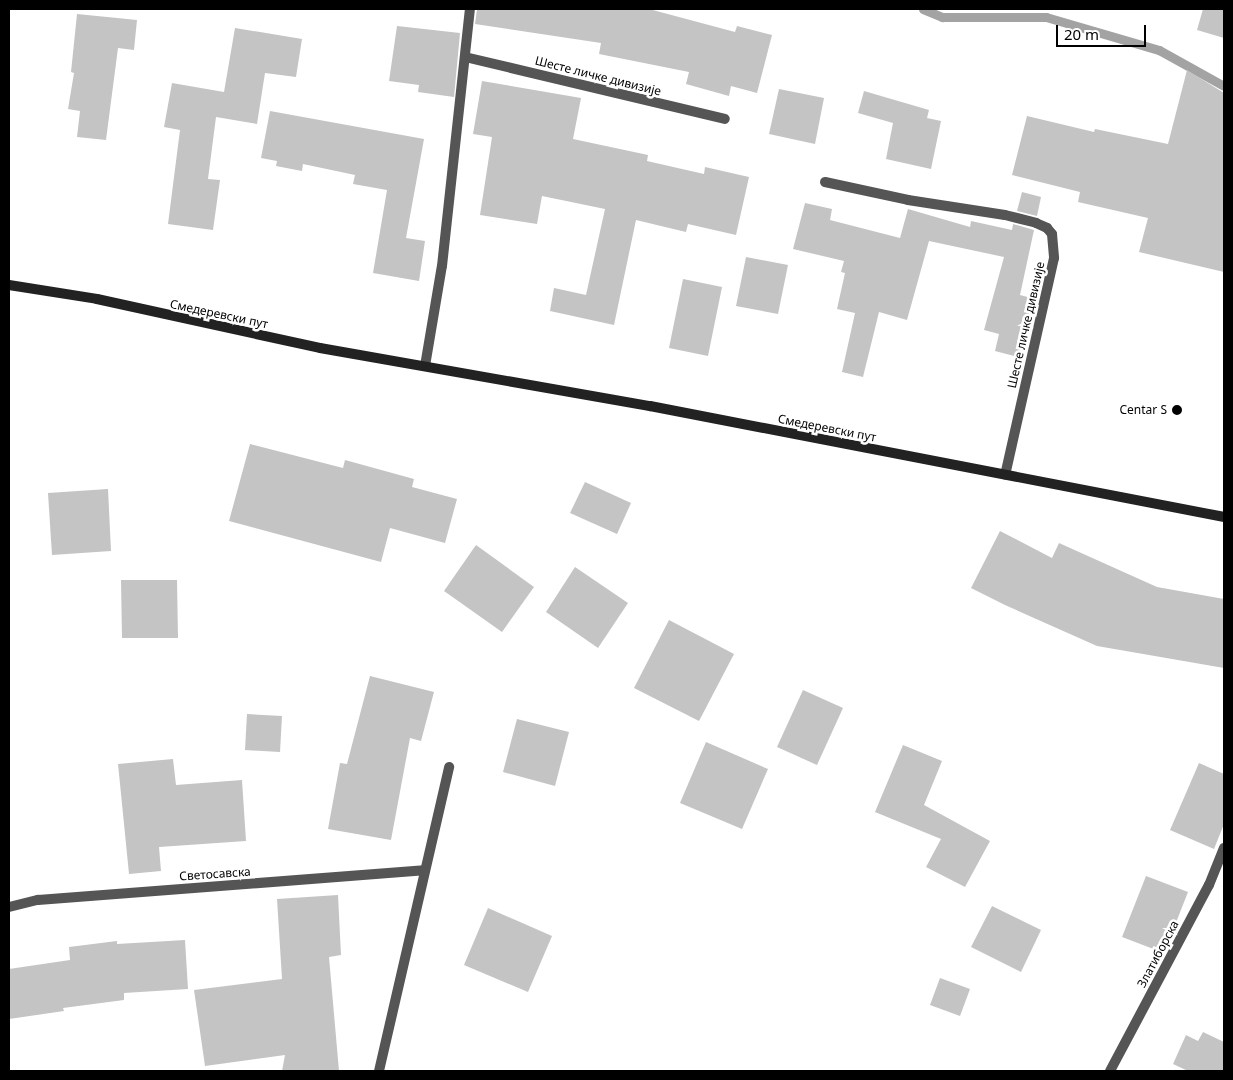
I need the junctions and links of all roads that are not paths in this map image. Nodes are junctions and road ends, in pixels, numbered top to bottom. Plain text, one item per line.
1 (470, 9) edge
2 (465, 56) junction
3 (725, 119) dead end
4 (825, 182) dead end
5 (9, 285) edge
6 (425, 366) junction
7 (1004, 475) junction
8 (1224, 517) edge
9 (449, 767) dead end
10 (1224, 848) edge
11 (424, 870) junction
12 (9, 907) edge
13 (379, 1071) edge
14 (1110, 1071) edge

1 - 2 street
2 - 3 street, Шесте личке дивизије
2 - 6 street
4 - 7 street, Шесте личке дивизије
5 - 6 main road, Смедеревски пут
6 - 7 main road, Смедеревски пут
7 - 8 main road, Смедеревски пут
9 - 11 street
10 - 14 street, Златиборска
11 - 12 street, Светосавска
11 - 13 street

